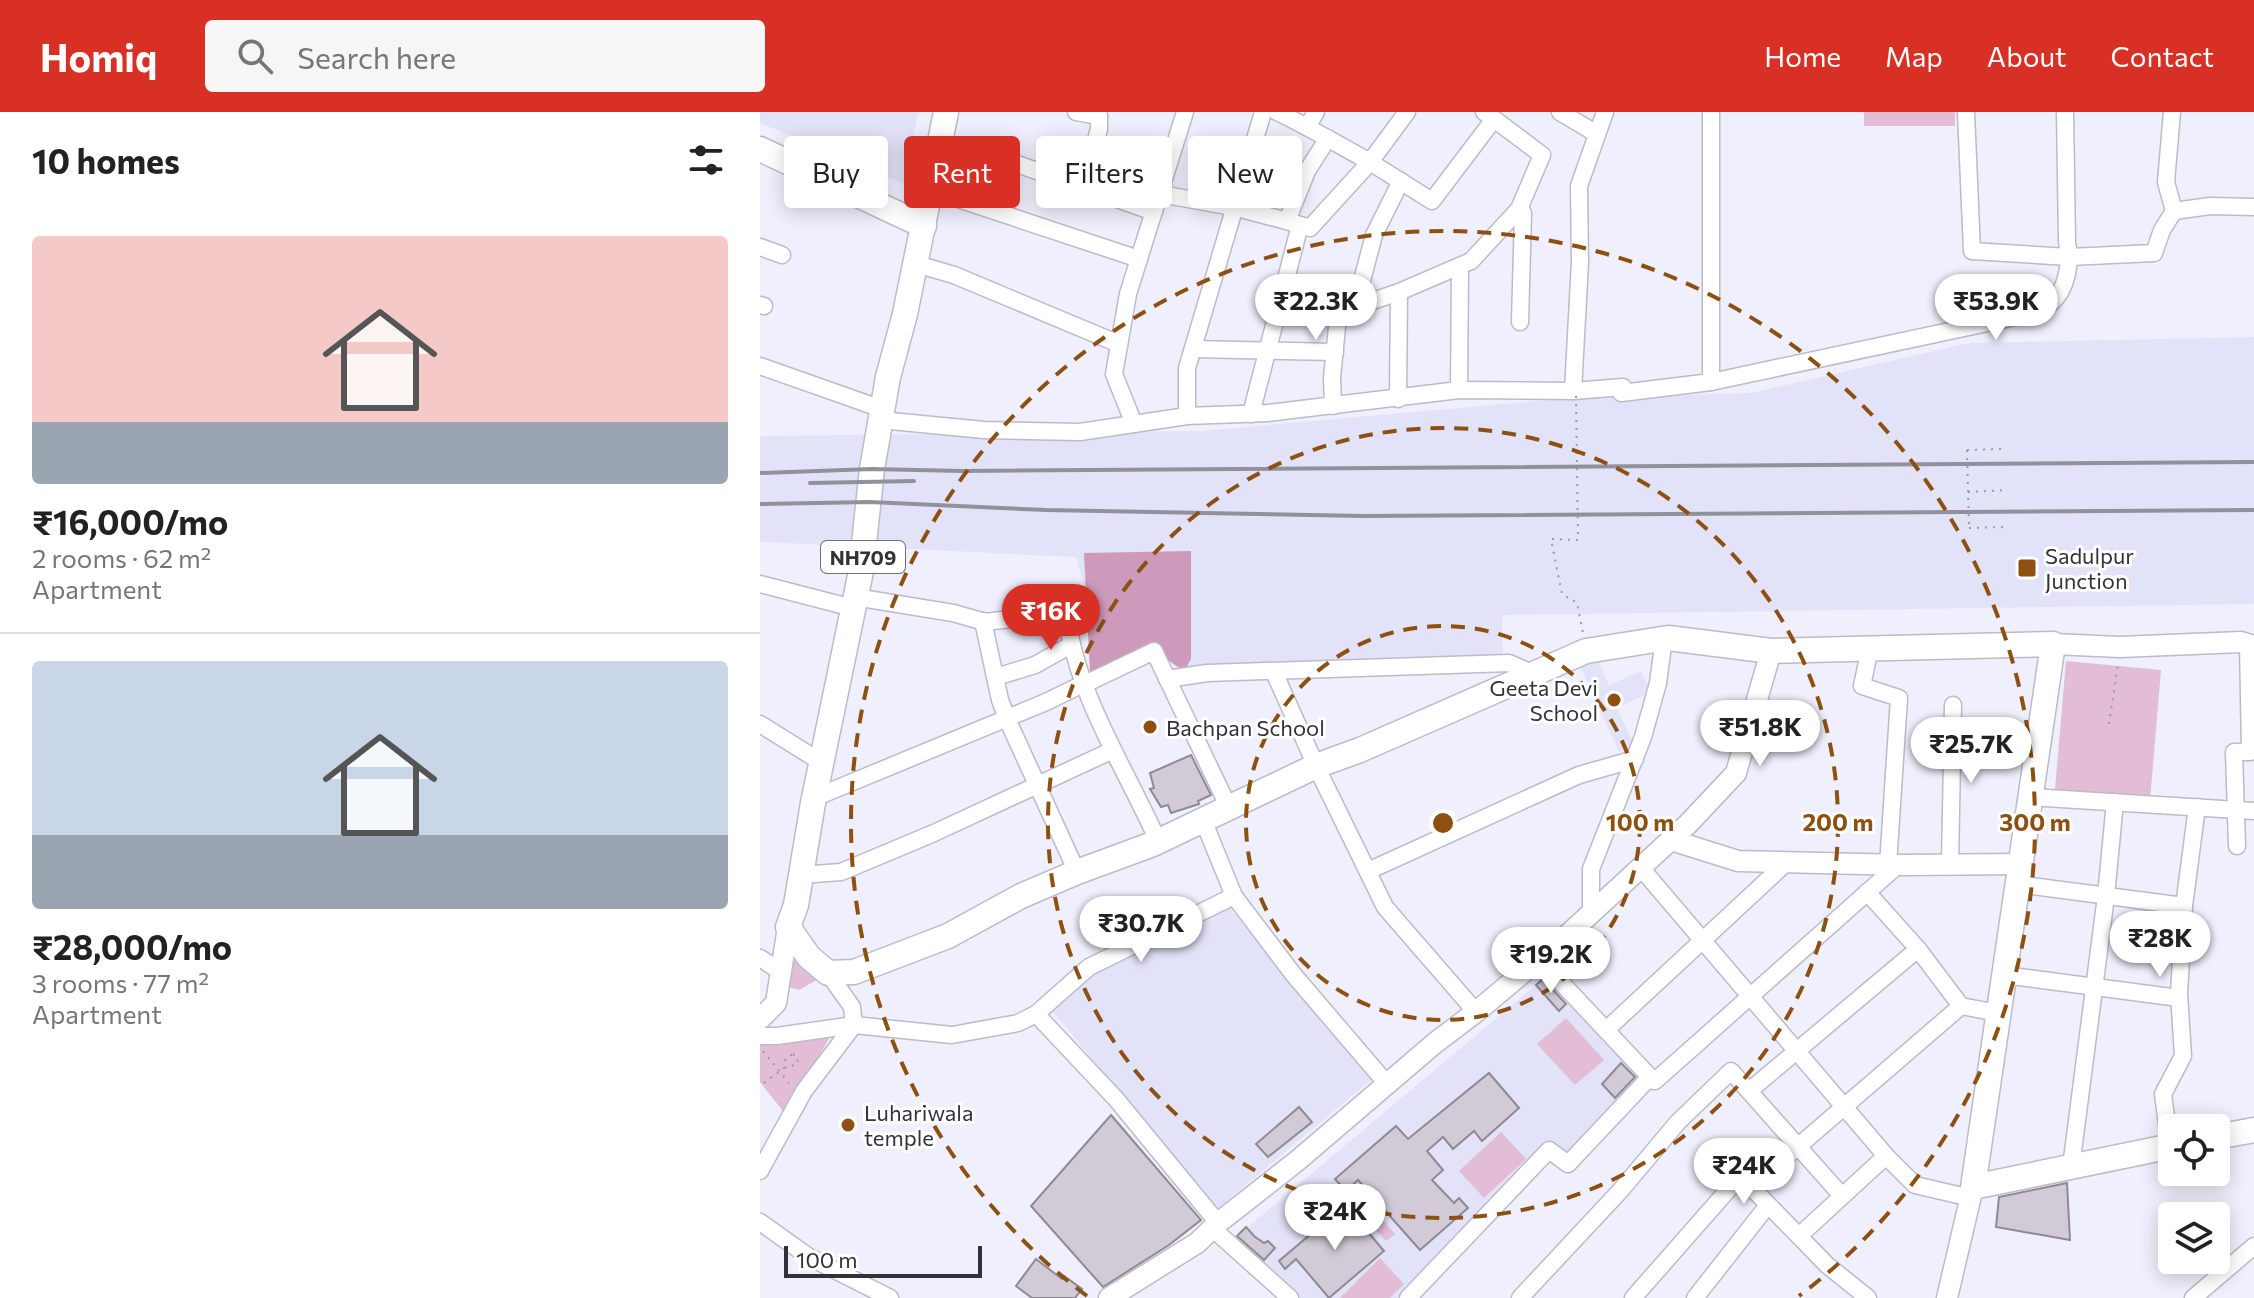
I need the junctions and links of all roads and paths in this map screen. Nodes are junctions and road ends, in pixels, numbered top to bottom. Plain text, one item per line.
1 (946, 112) edge
2 (1076, 112) edge
3 (1185, 112) edge
4 (1263, 112) edge
5 (1277, 112) edge
6 (1407, 112) edge
7 (1560, 112) edge
8 (1605, 112) edge
9 (1711, 112) edge
10 (1966, 112) edge
11 (2065, 112) edge
12 (2172, 112) edge
13 (1098, 114) edge
14 (1489, 116) edge
15 (1312, 119) edge
16 (1597, 134) junction
17 (941, 136) edge
18 (1097, 136) edge
19 (1255, 136) edge
20 (1328, 138) junction
21 (761, 154) edge
22 (1172, 154) edge
23 (1370, 162) junction
24 (1020, 165) edge
25 (1401, 181) junction
26 (2254, 207) edge
27 (928, 208) edge
28 (985, 208) edge
29 (1155, 208) edge
30 (1233, 208) edge
31 (1237, 208) edge
32 (1519, 209) junction
33 (2174, 211) junction
34 (1154, 212) junction
35 (1294, 223) junction
36 (924, 226) junction
37 (760, 247) edge
38 (782, 255) dead end
39 (2069, 257) junction
40 (1139, 259) junction
41 (916, 264) junction
42 (1460, 266) junction
43 (1399, 292) junction
44 (1355, 307) junction
45 (1520, 322) dead end
46 (1119, 344) junction
47 (1193, 349) junction
48 (1335, 352) junction
49 (1267, 353) junction
50 (760, 366) edge
51 (1711, 382) junction
52 (1459, 390) junction
53 (1574, 393) junction
54 (1398, 399) junction
55 (1333, 406) junction
56 (1251, 414) junction
57 (881, 415) junction
58 (1187, 416) junction
59 (1134, 424) junction
60 (2002, 449) dead end
61 (2008, 490) dead end
62 (1968, 492) junction
63 (2006, 527) dead end
64 (760, 584) edge
65 (854, 602) junction
66 (983, 621) junction
67 (1664, 638) junction
68 (2053, 644) junction
69 (1071, 645) junction
70 (2251, 645) edge
71 (2120, 647) junction
72 (1870, 648) junction
73 (1586, 651) junction
74 (1771, 651) junction
75 (1274, 672) junction
76 (1534, 674) junction
77 (996, 677) junction
78 (1167, 679) junction
79 (1085, 683) junction
80 (1953, 705) dead end
81 (1007, 718) junction
82 (760, 724) edge
83 (2109, 724) dead end
84 (1113, 750) junction
85 (1635, 759) junction
86 (821, 762) junction
87 (1316, 766) junction
88 (1037, 784) junction
89 (2030, 797) junction
90 (814, 798) junction
91 (2115, 802) junction
92 (2197, 807) junction
93 (1229, 808) junction
94 (2246, 810) edge
95 (1203, 820) junction
96 (1671, 840) junction
97 (1158, 841) junction
98 (2237, 846) dead end
99 (1787, 862) junction
100 (1893, 865) junction
101 (1950, 865) junction
102 (1641, 868) junction
103 (1368, 871) junction
104 (1077, 872) junction
105 (2018, 874) junction
106 (799, 882) junction
107 (1867, 892) junction
108 (1234, 896) junction
109 (2106, 896) junction
110 (2184, 906) junction
111 (1591, 914) junction
112 (788, 927) junction
113 (1701, 942) junction
114 (1918, 949) junction
115 (760, 958) edge
116 (1539, 959) junction
117 (781, 972) junction
118 (828, 973) junction
119 (2004, 975) junction
120 (2094, 988) junction
121 (1750, 996) junction
122 (2179, 998) junction
123 (1961, 1006) junction
124 (1476, 1012) junction
125 (1998, 1013) junction
126 (1036, 1014) junction
127 (760, 1019) edge
128 (854, 1025) junction
129 (1606, 1030) junction
130 (760, 1036) edge
131 (760, 1047) edge
132 (1796, 1051) junction
133 (784, 1067) dead end
134 (779, 1071) junction
135 (1646, 1080) junction
136 (764, 1083) dead end
137 (1387, 1084) junction
138 (1749, 1091) junction
139 (801, 1097) junction
140 (1844, 1106) junction
141 (2166, 1114) edge
142 (2254, 1130) edge
143 (2230, 1134) edge
144 (1799, 1145) junction
145 (2158, 1150) edge
146 (1886, 1156) junction
147 (2071, 1167) junction
148 (760, 1171) edge
149 (1751, 1187) junction
150 (1972, 1192) junction
151 (1842, 1196) junction
152 (1768, 1205) junction
153 (760, 1222) edge
154 (1215, 1225) junction
155 (1800, 1235) junction
156 (2254, 1246) edge
157 (890, 1298) edge
158 (1109, 1298) edge
159 (1290, 1298) edge
160 (1408, 1298) edge
161 (1520, 1298) edge
162 (1633, 1298) edge
163 (1695, 1298) edge
164 (1868, 1298) edge
165 (1947, 1298) edge
166 (2193, 1298) edge

1 - 17 main road
2 - 13 street
3 - 22 street
4 - 19 street
5 - 15 street
6 - 23 street
7 - 16 street
8 - 16 street
9 - 51 street
10 - 39 street
11 - 39 street
12 - 33 street
13 - 18 street
14 - 25 street
14 - 32 street
15 - 20 street
16 - 53 street
20 - 23 street
20 - 35 street
21 - 36 main road
23 - 25 street
23 - 35 street
24 - 34 street
25 - 44 street
26 - 33 street
27 - 36 main road
28 - 40 street
29 - 34 street
30 - 47 street
31 - 35 street
32 - 42 street
32 - 45 street
33 - 39 street
34 - 40 street
35 - 49 street
36 - 41 main road, NH709
37 - 38 street
39 - 51 street
40 - 46 street
41 - 46 street
41 - 57 main road, NH709
42 - 43 street
42 - 52 street
43 - 44 street
43 - 54 street
44 - 48 street
46 - 59 street
47 - 49 street
47 - 58 street
48 - 49 street
48 - 55 street
49 - 56 street
50 - 57 street
51 - 53 street
52 - 53 street
52 - 54 street
53 - 73 path, bridge
54 - 55 street
55 - 56 street
56 - 58 street
57 - 59 street
57 - 65 main road, NH709
58 - 59 street
60 - 62 path, bridge
61 - 62 path
62 - 63 path, bridge
64 - 65 street
65 - 66 street
65 - 86 main road, NH709
66 - 69 street
66 - 77 street
67 - 73 main road
67 - 74 main road
67 - 85 street
68 - 71 street
68 - 72 main road
68 - 89 main road
69 - 77 street
69 - 79 street
70 - 71 street
70 - 94 street
71 - 83 path
72 - 74 main road
72 - 100 street
73 - 76 main road
74 - 96 street
75 - 76 street
75 - 78 street
75 - 87 street
76 - 87 main road
77 - 81 street
78 - 79 street
78 - 93 street
79 - 81 street
79 - 84 street
80 - 101 street
81 - 88 street
81 - 90 street
82 - 86 street
84 - 88 street
84 - 97 street
85 - 103 street
85 - 111 street
86 - 90 main road, NH709
87 - 93 main road
87 - 103 street
88 - 104 street
88 - 106 street
89 - 91 street
89 - 105 main road
90 - 106 main road, NH709
91 - 92 street
91 - 109 street
92 - 94 street
92 - 110 street
93 - 95 main road
94 - 98 street
95 - 97 main road
95 - 108 street
96 - 99 street
96 - 102 street
97 - 104 main road
99 - 100 street
99 - 113 street
100 - 101 street
100 - 107 street
101 - 105 street
102 - 111 street
102 - 113 street
103 - 124 street
104 - 118 main road
105 - 109 street
105 - 119 main road
106 - 112 main road
107 - 114 street
107 - 121 street
108 - 126 street
108 - 137 street
109 - 110 street
109 - 120 street
110 - 122 street
111 - 116 street
112 - 117 street
112 - 118 main road
113 - 121 street
113 - 129 street
114 - 123 street
114 - 132 street
115 - 117 street
116 - 124 street
116 - 129 street
117 - 127 street
118 - 128 street
119 - 120 street
119 - 125 main road
120 - 122 street
120 - 147 street
121 - 132 street
121 - 135 street
122 - 141 street
123 - 125 street
123 - 140 street
124 - 137 street
125 - 150 main road
126 - 128 street
126 - 154 street
128 - 130 street
128 - 139 street
129 - 135 street
131 - 134 path
132 - 138 street
132 - 140 street
133 - 134 path
134 - 136 path
134 - 139 path
135 - 160 street
137 - 154 street
138 - 144 street
138 - 161 street
139 - 148 street
140 - 144 street
140 - 146 street
142 - 143 main road
144 - 149 street
144 - 151 street
145 - 147 main road
146 - 150 street
146 - 151 street
147 - 150 main road
149 - 152 street
149 - 162 street
150 - 165 street
151 - 155 street
152 - 155 street
152 - 163 street
153 - 157 street
154 - 158 street
154 - 159 street
155 - 164 street
156 - 166 street

